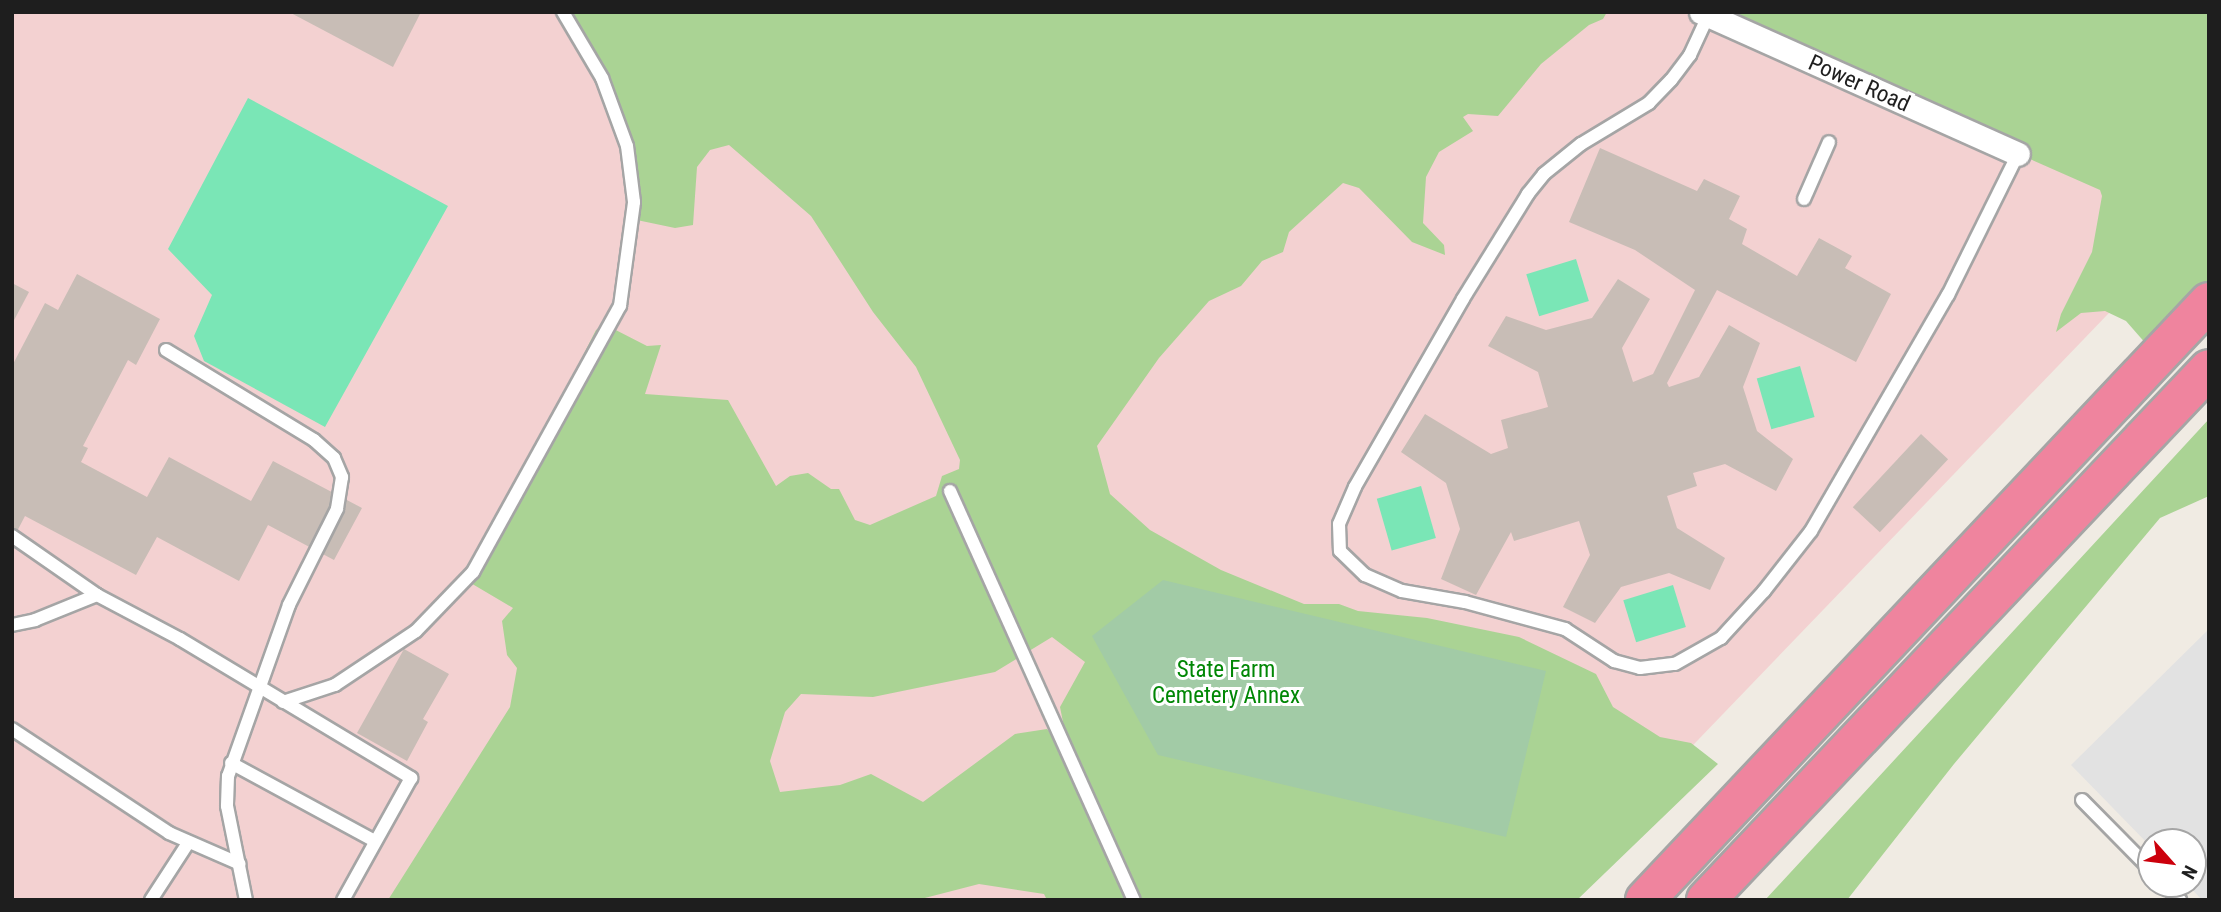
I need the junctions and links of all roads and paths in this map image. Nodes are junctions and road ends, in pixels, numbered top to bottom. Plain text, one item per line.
1 (563, 12) edge
2 (1704, 14) edge
3 (1829, 142) dead end
4 (2018, 154) joint
5 (1804, 200) dead end
6 (2209, 302) edge
7 (166, 350) dead end
8 (2209, 369) edge
9 (950, 491) dead end
10 (12, 536) edge
11 (97, 595) junction
12 (12, 625) edge
13 (259, 688) junction
14 (283, 702) junction
15 (12, 729) edge
16 (231, 763) junction
17 (2082, 800) dead end
18 (373, 840) junction
19 (188, 843) junction
20 (2137, 856) edge
21 (240, 864) junction
22 (151, 900) edge
23 (246, 900) edge
24 (343, 900) edge
25 (1133, 900) edge
26 (1644, 900) edge
27 (1706, 900) edge

1 - 14 lane
2 - 4 street, Power Road
2 - 4 lane
3 - 5 lane
6 - 26 highway
7 - 13 lane
8 - 27 highway
9 - 25 lane
10 - 11 lane
11 - 12 lane
11 - 13 lane
13 - 14 lane
13 - 16 lane
14 - 18 lane
15 - 19 lane
16 - 18 lane
16 - 21 lane
17 - 20 lane
18 - 24 lane
19 - 21 lane
19 - 22 lane
21 - 23 lane

